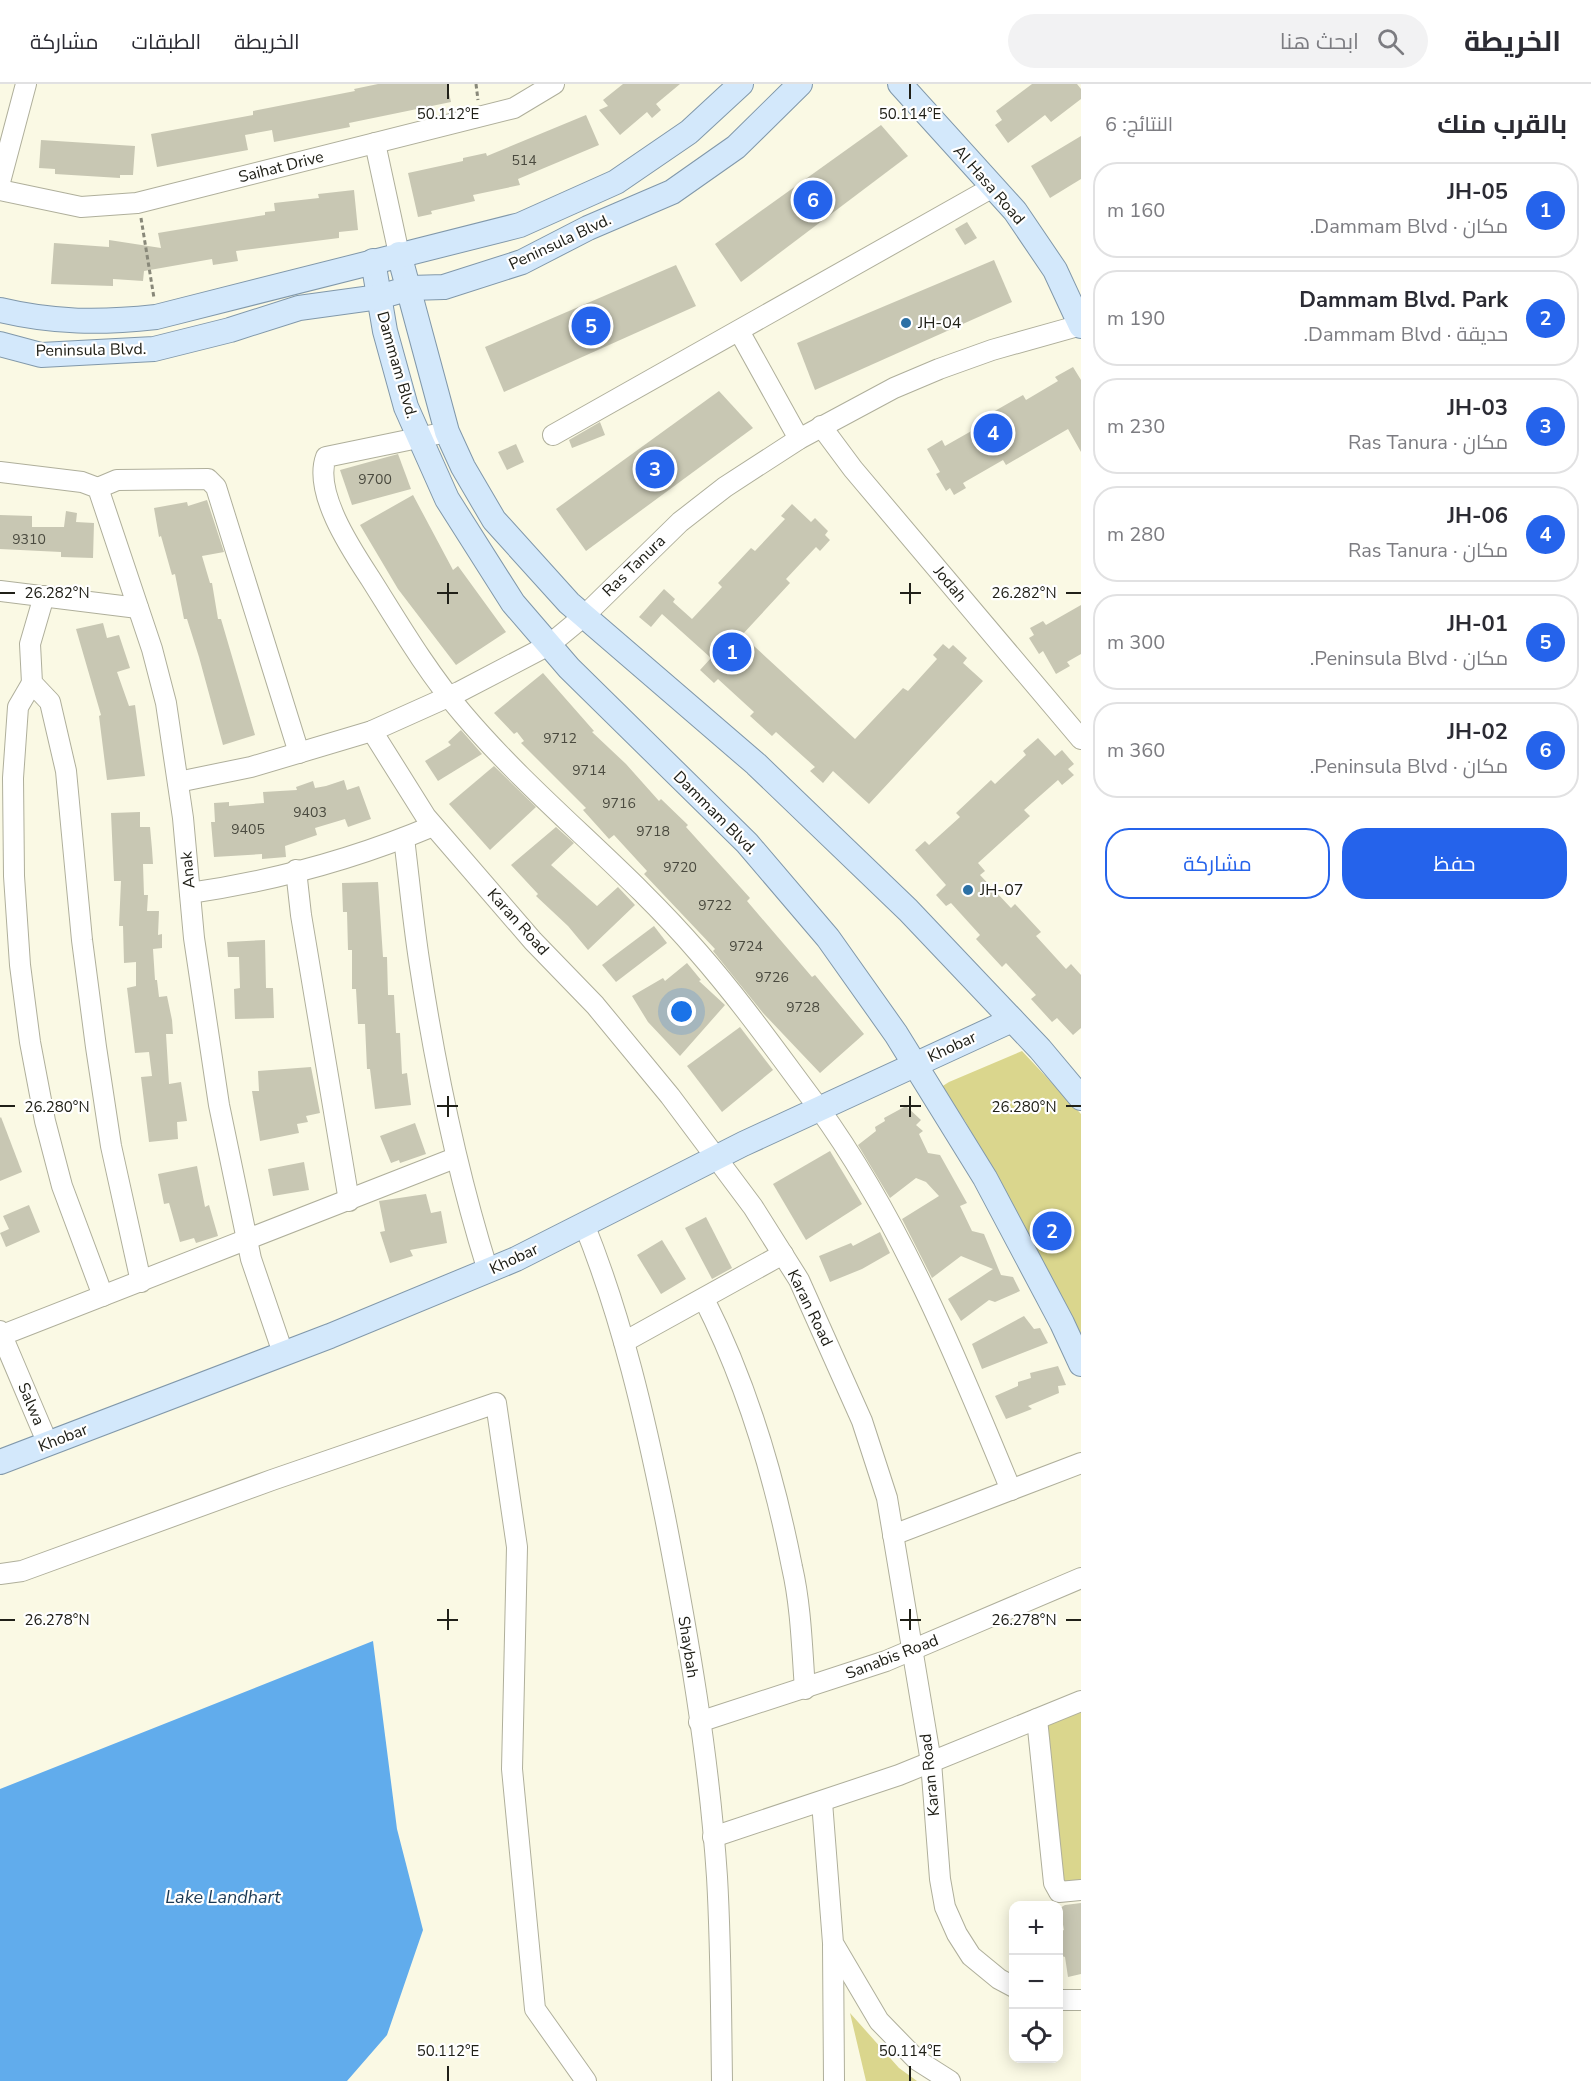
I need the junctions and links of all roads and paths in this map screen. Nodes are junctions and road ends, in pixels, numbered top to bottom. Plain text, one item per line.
1 (26, 84) edge
2 (554, 84) edge
3 (741, 84) edge
4 (800, 84) edge
5 (900, 84) edge
6 (375, 143) junction
7 (0, 182) edge
8 (993, 187) junction
9 (0, 190) edge
10 (137, 203) junction
11 (399, 254) junction
12 (373, 261) junction
13 (410, 288) junction
14 (379, 297) junction
15 (0, 310) edge
16 (156, 317) junction
17 (1081, 326) edge
18 (739, 332) junction
19 (0, 344) edge
20 (821, 426) junction
21 (447, 432) junction
22 (553, 435) dead end
23 (420, 437) junction
24 (799, 439) junction
25 (0, 472) edge
26 (98, 488) junction
27 (0, 591) edge
28 (44, 596) junction
29 (138, 608) junction
30 (584, 616) junction
31 (549, 645) junction
32 (32, 683) junction
33 (449, 696) junction
34 (372, 731) junction
35 (1080, 737) edge
36 (299, 753) junction
37 (178, 782) junction
38 (433, 826) junction
39 (404, 838) junction
40 (296, 870) junction
41 (190, 893) junction
42 (1012, 1020) junction
43 (915, 1064) junction
44 (1081, 1098) edge
45 (818, 1108) junction
46 (716, 1157) junction
47 (455, 1158) junction
48 (349, 1201) junction
49 (584, 1224) junction
50 (247, 1242) junction
51 (783, 1254) junction
52 (488, 1271) junction
53 (141, 1282) junction
54 (103, 1296) junction
55 (704, 1299) junction
56 (1, 1334) edge
57 (624, 1342) junction
58 (283, 1353) junction
59 (1081, 1364) edge
60 (48, 1444) junction
61 (0, 1462) edge
62 (1081, 1463) edge
63 (1011, 1490) junction
64 (894, 1535) junction
65 (0, 1574) edge
66 (1081, 1578) edge
67 (912, 1650) junction
68 (805, 1689) junction
69 (1081, 1701) edge
70 (1037, 1719) junction
71 (699, 1722) junction
72 (930, 1762) junction
73 (822, 1802) junction
74 (712, 1837) junction
75 (1081, 1890) edge
76 (833, 1943) junction
77 (1009, 1984) edge
78 (1063, 2000) edge
79 (1081, 2000) edge
80 (586, 2081) edge
81 (722, 2081) edge
82 (834, 2081) edge
83 (950, 2081) edge

1 - 7 street
2 - 6 street, Saihat Drive
3 - 11 main road, Peninsula Blvd.
4 - 13 main road, Peninsula Blvd.
5 - 8 main road, Al Hasa Road
6 - 10 street, Saihat Drive
6 - 11 street
8 - 17 main road, Al Hasa Road
8 - 18 street
9 - 10 street, Saihat Drive
10 - 16 path
11 - 12 main road, Peninsula Blvd.
11 - 13 main road, Dammam Blvd.
12 - 14 main road, Dammam Blvd.
12 - 16 main road, Peninsula Blvd.
13 - 14 main road, Peninsula Blvd.
13 - 21 main road, Dammam Blvd.
14 - 19 main road, Peninsula Blvd.
14 - 23 main road, Dammam Blvd.
15 - 16 main road, Peninsula Blvd.
17 - 20 street, Ras Tanura
18 - 22 street
18 - 24 street
20 - 24 street, Ras Tanura
20 - 35 street, Jodah
21 - 23 street
21 - 30 main road, Dammam Blvd.
23 - 31 main road, Dammam Blvd.
23 - 33 street
24 - 30 street, Ras Tanura
25 - 26 street
26 - 29 street, Anak
26 - 36 street
27 - 28 street
28 - 29 street
28 - 32 street
29 - 37 street, Anak
30 - 31 street, Ras Tanura
30 - 42 main road, Dammam Blvd.
31 - 33 street, Ras Tanura
31 - 43 main road, Dammam Blvd.
32 - 53 street
32 - 54 street
33 - 34 street, Ras Tanura
33 - 45 street
34 - 36 street, Ras Tanura
34 - 38 street, Karan Road
36 - 37 street, Ras Tanura
37 - 41 street, Anak
38 - 39 street
38 - 46 street, Karan Road
39 - 40 street
39 - 47 street
40 - 41 street
40 - 48 street
41 - 50 street, Anak
42 - 43 main road, Khobar
42 - 44 main road, Dammam Blvd.
43 - 45 main road, Khobar
43 - 59 main road, Dammam Blvd.
45 - 46 main road, Khobar
45 - 63 street
46 - 49 main road, Khobar
46 - 51 street, Karan Road
47 - 48 street
47 - 52 street
48 - 50 street
49 - 52 main road, Khobar
49 - 57 street, Shaybah
50 - 53 street
50 - 58 street, Anak
51 - 55 street
51 - 64 street, Karan Road
52 - 58 main road, Khobar
53 - 54 street
54 - 56 street
55 - 57 street
55 - 68 street
56 - 60 street, Salwa
57 - 71 street, Shaybah
58 - 60 main road, Khobar
60 - 61 main road, Khobar
62 - 63 street
63 - 64 street
64 - 67 street, Karan Road
65 - 80 street
66 - 67 street, Sanabis Road
67 - 68 street, Sanabis Road
67 - 72 street, Karan Road
68 - 71 street, Sanabis Road
69 - 70 street
70 - 72 street
70 - 75 street
71 - 74 street, Shaybah
72 - 73 street
72 - 77 street, Karan Road
73 - 74 street
73 - 76 street
74 - 81 street, Shaybah
76 - 82 street
76 - 83 street
78 - 79 street

